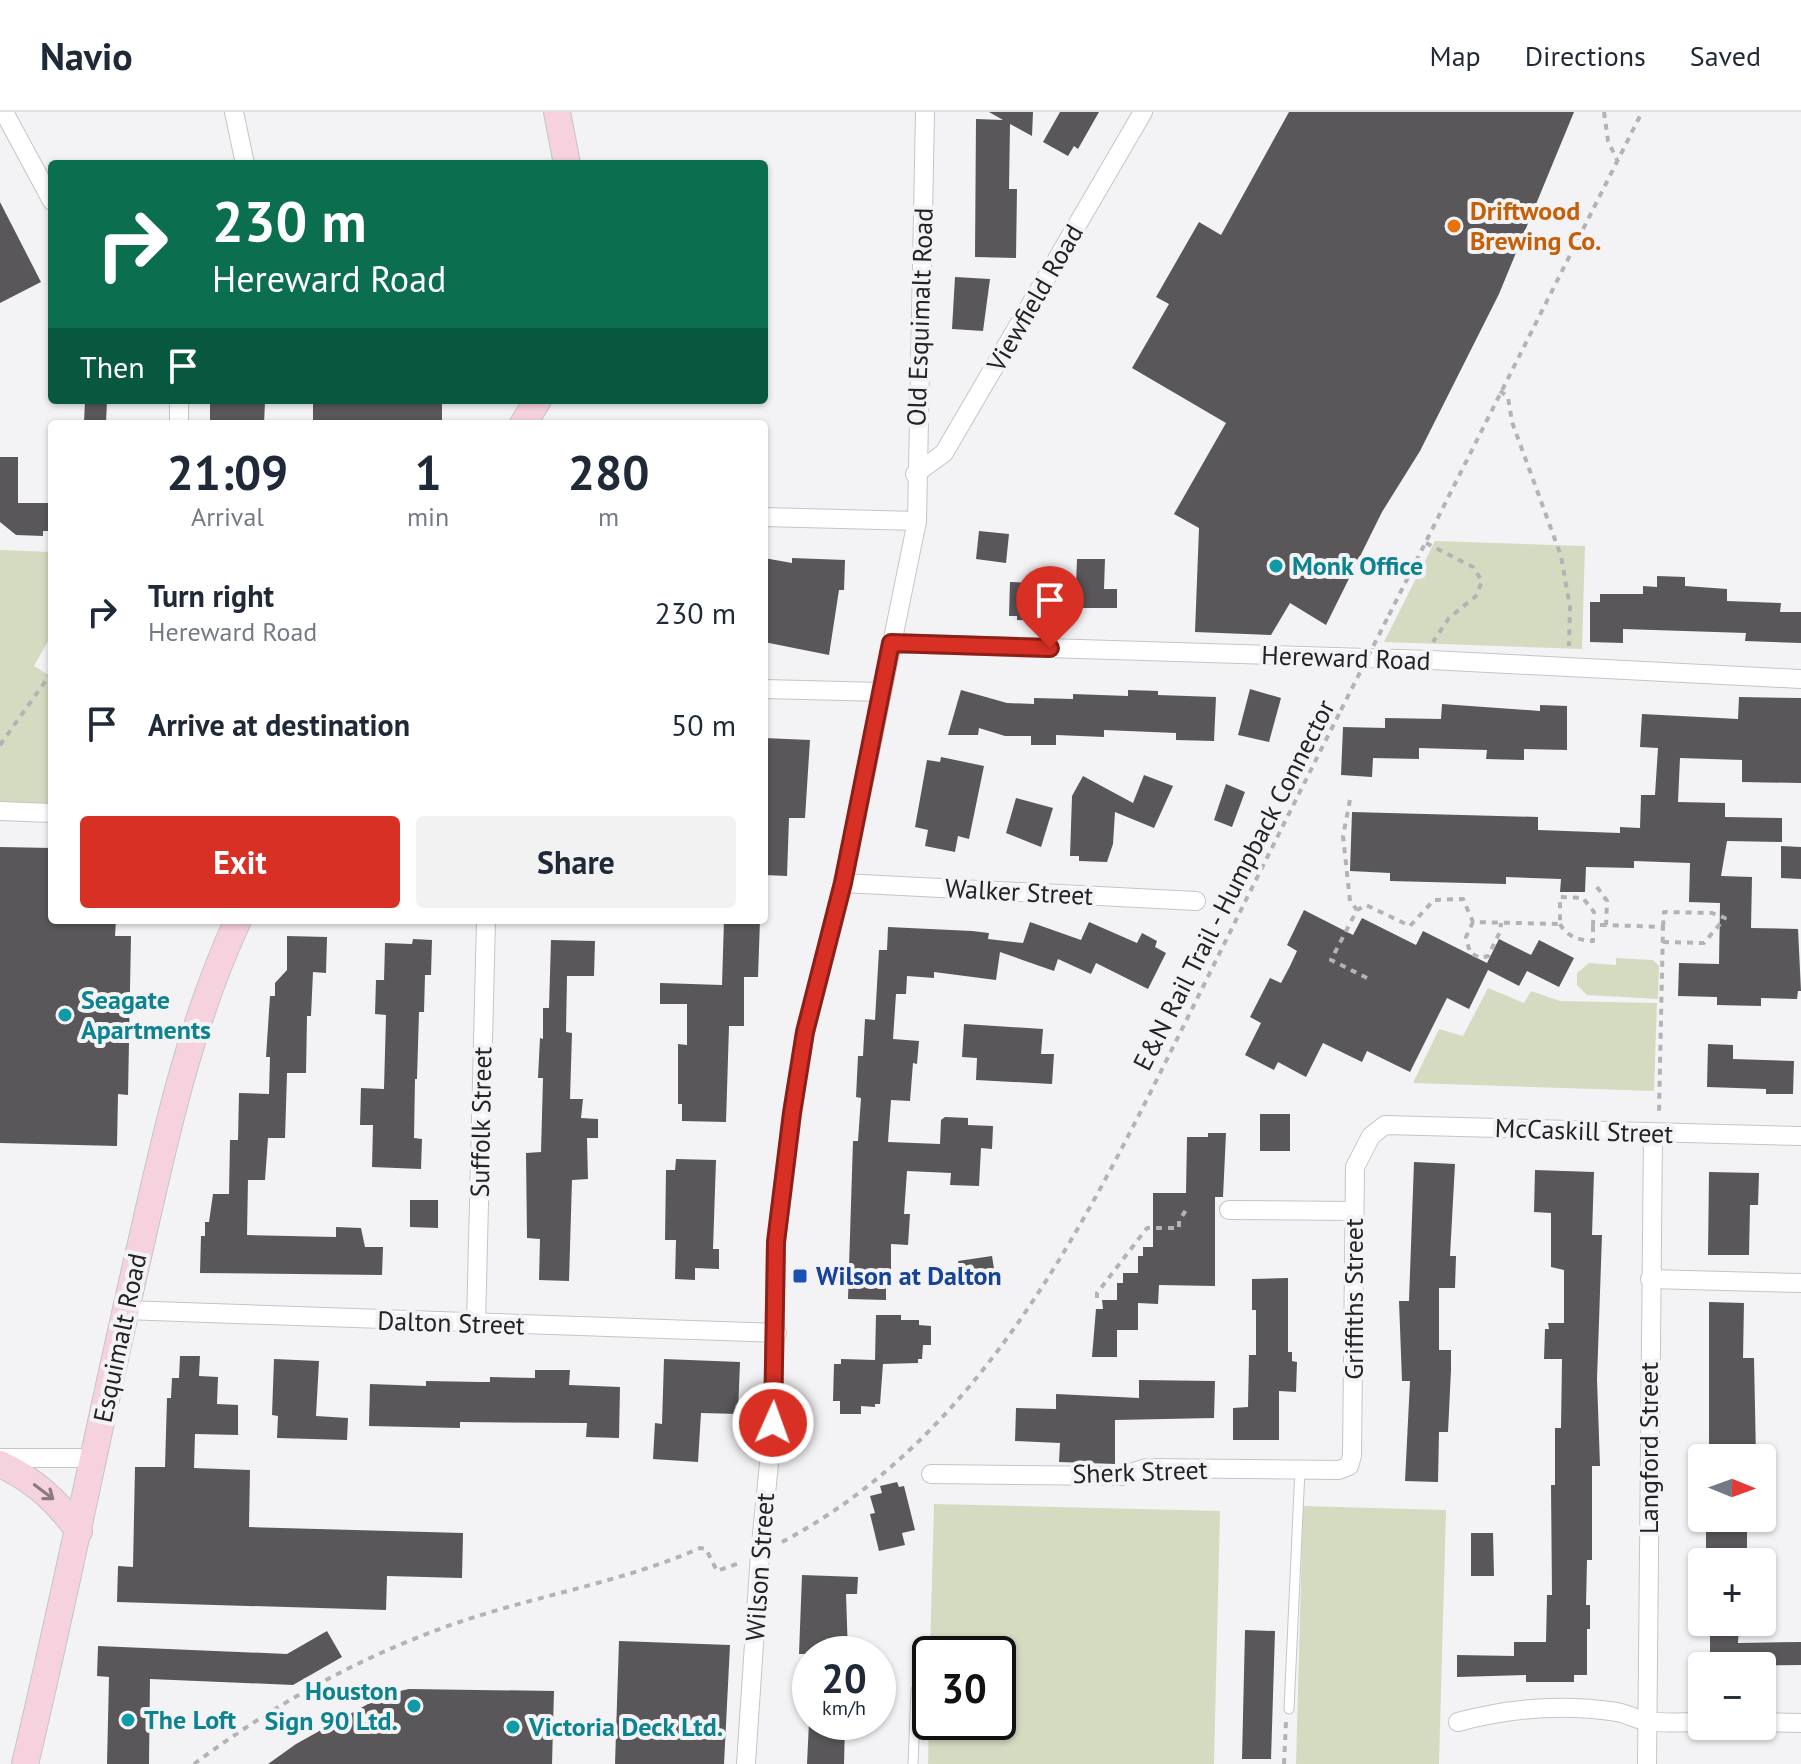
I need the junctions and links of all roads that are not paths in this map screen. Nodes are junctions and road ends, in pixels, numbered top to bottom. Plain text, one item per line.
1 (234, 112) edge
2 (557, 112) edge
3 (925, 112) edge
4 (1143, 112) edge
5 (3, 115) edge
6 (244, 160) edge
7 (566, 160) edge
8 (48, 194) edge
9 (915, 474) junction
10 (768, 517) edge
11 (917, 521) junction
12 (891, 643) junction
13 (1801, 679) edge
14 (768, 689) edge
15 (882, 692) junction
16 (0, 811) edge
17 (48, 813) edge
18 (843, 883) junction
19 (1196, 901) dead end
20 (236, 924) edge
21 (486, 924) edge
22 (1653, 1133) junction
23 (1371, 1136) joint
24 (1801, 1136) edge
25 (1229, 1210) dead end
26 (1354, 1211) junction
27 (1650, 1279) junction
28 (1801, 1283) edge
29 (125, 1310) junction
30 (476, 1324) junction
31 (777, 1333) junction
32 (95, 1458) junction
33 (0, 1461) edge
34 (1349, 1466) joint
35 (1300, 1469) junction
36 (931, 1474) dead end
37 (79, 1531) junction
38 (1289, 1709) road end
39 (1648, 1721) junction
40 (1458, 1722) dead end
41 (1688, 1722) edge
42 (1776, 1722) edge
43 (1801, 1723) edge
44 (914, 1740) edge
45 (25, 1764) edge
46 (746, 1764) edge
47 (913, 1764) edge
48 (1647, 1764) edge

1 - 6 street
2 - 7 main road
3 - 9 street, Old Esquimalt Road
4 - 9 street, Viewfield Road
5 - 8 street
9 - 11 street, Old Esquimalt Road
10 - 11 street
11 - 12 street, Wilson Street
12 - 13 street, Hereward Road
12 - 15 street, Wilson Street
14 - 15 street
15 - 18 street, Wilson Street
16 - 17 street
18 - 19 street, Walker Street
18 - 31 street, Wilson Street
20 - 29 main road, Esquimalt Road
21 - 30 street, Suffolk Street
22 - 23 street, McCaskill Street
22 - 24 street, McCaskill Street
22 - 27 street, Langford Street
23 - 26 street, Griffiths Street
25 - 26 street
26 - 34 street, Griffiths Street
27 - 28 street
27 - 39 street, Langford Street
29 - 30 street, Dalton Street
29 - 32 main road, Esquimalt Road
30 - 31 street, Dalton Street
31 - 46 street, Wilson Street
32 - 33 street
32 - 37 main road, Esquimalt Road
33 -> 37 main road
34 - 35 street, Sherk Street
35 - 36 street, Sherk Street
35 - 38 lane
37 - 45 main road, Esquimalt Road
39 - 40 street
39 - 41 street
39 - 48 street, Langford Street
42 - 43 street
44 - 47 lane

